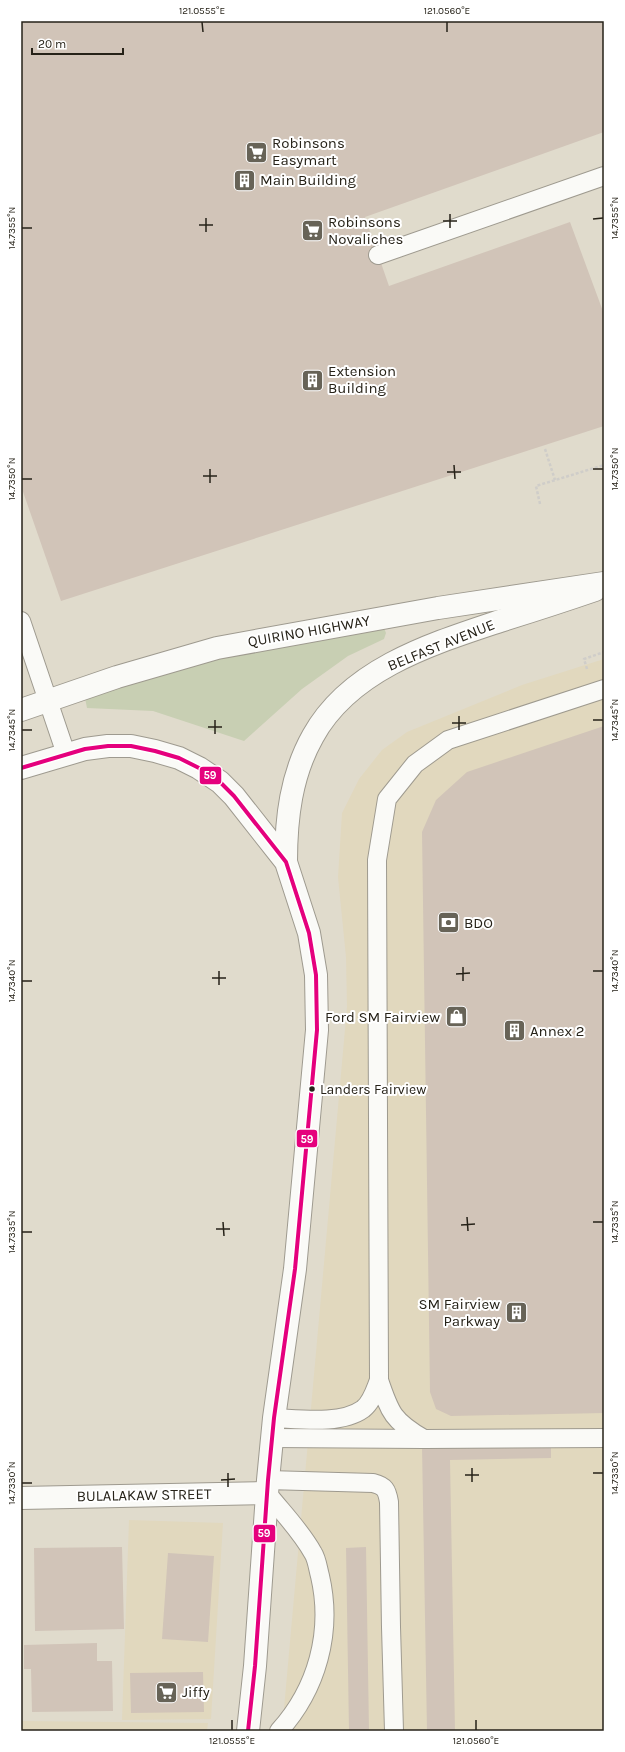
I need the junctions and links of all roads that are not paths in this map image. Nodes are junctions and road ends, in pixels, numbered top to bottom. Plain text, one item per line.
1 (604, 176) edge
2 (378, 255) dead end
3 (604, 583) edge
4 (604, 588) edge
5 (21, 621) edge
6 (604, 689) edge
7 (48, 700) junction
8 (21, 710) edge
9 (66, 754) junction
10 (21, 768) edge
11 (286, 862) junction
12 (379, 1380) junction
13 (273, 1428) junction
14 (604, 1438) edge
15 (424, 1440) junction
16 (267, 1486) junction
17 (21, 1498) edge
18 (248, 1731) edge
19 (279, 1731) edge
20 (394, 1731) edge

1 - 2 lane
3 - 7 main road, QUIRINO HIGHWAY
4 - 11 main road, BELFAST AVENUE
5 - 7 lane
6 - 12 lane
7 - 8 main road, QUIRINO HIGHWAY
7 - 9 lane
9 - 10 main road, BELFAST AVENUE
9 - 11 main road, BELFAST AVENUE
11 - 13 main road, BELFAST AVENUE
12 - 13 lane
12 - 15 lane
13 - 15 lane
13 - 16 main road, BELFAST AVENUE
14 - 15 lane
16 - 17 main road, BULALAKAW STREET
16 - 18 main road, BELFAST AVENUE
16 - 19 lane
16 - 20 lane

